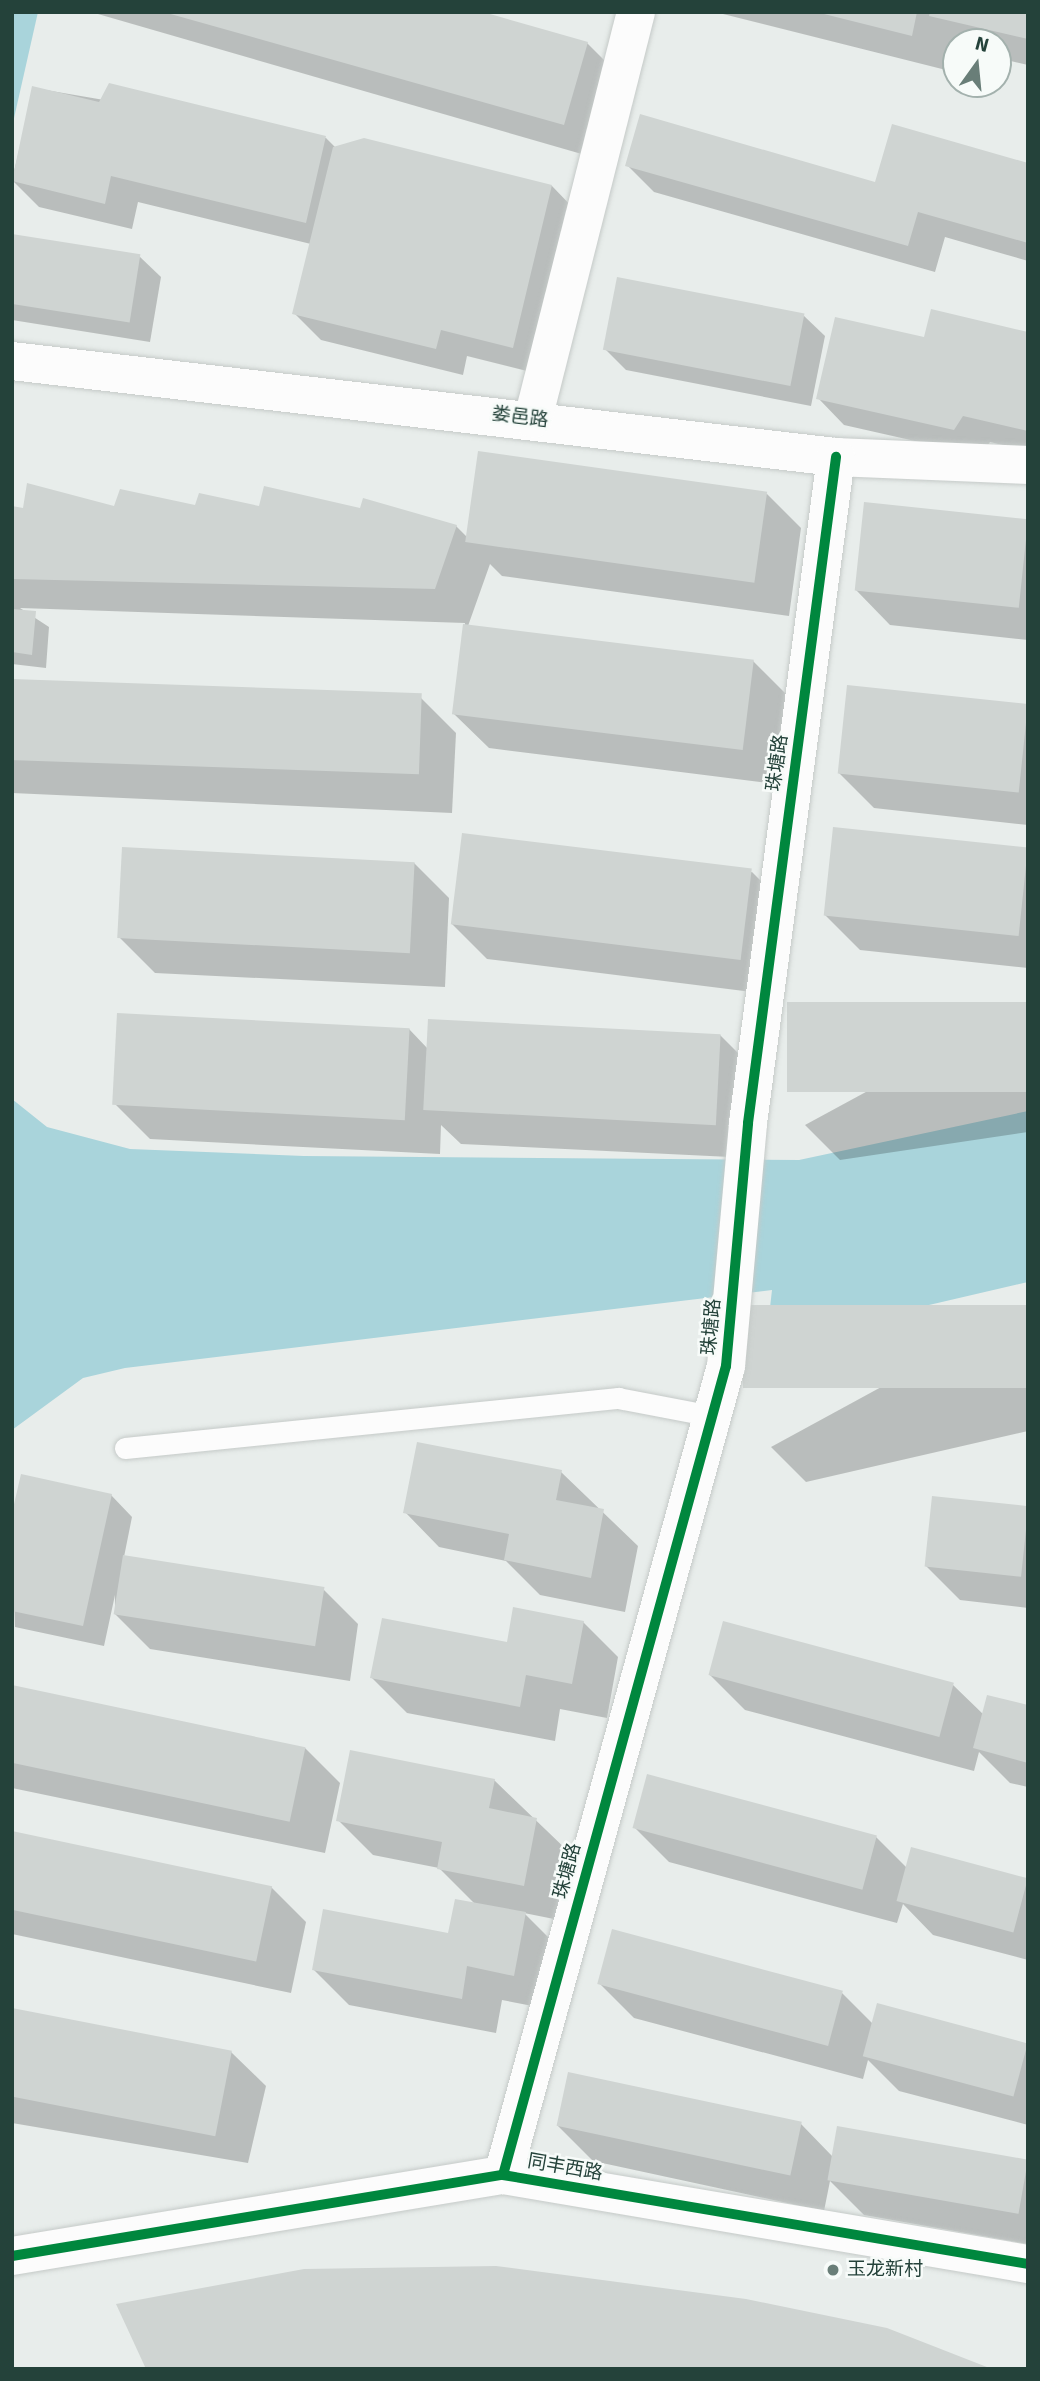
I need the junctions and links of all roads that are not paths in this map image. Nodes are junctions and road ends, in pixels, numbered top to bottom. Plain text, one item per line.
1 (636, 12) edge
2 (12, 361) edge
3 (533, 419) junction
4 (836, 457) junction
5 (1028, 465) edge
6 (712, 1416) junction
7 (125, 1448) dead end
8 (503, 2175) junction
9 (12, 2256) edge
10 (1028, 2264) edge

1 - 3 street
2 - 3 street, 娄邑路
3 - 4 street, 娄邑路
4 - 5 street, 娄邑路
4 - 6 street, 珠塘路
6 - 7 lane
6 - 8 street, 珠塘路
8 - 9 street, 同丰西路
8 - 10 street, 同丰西路

